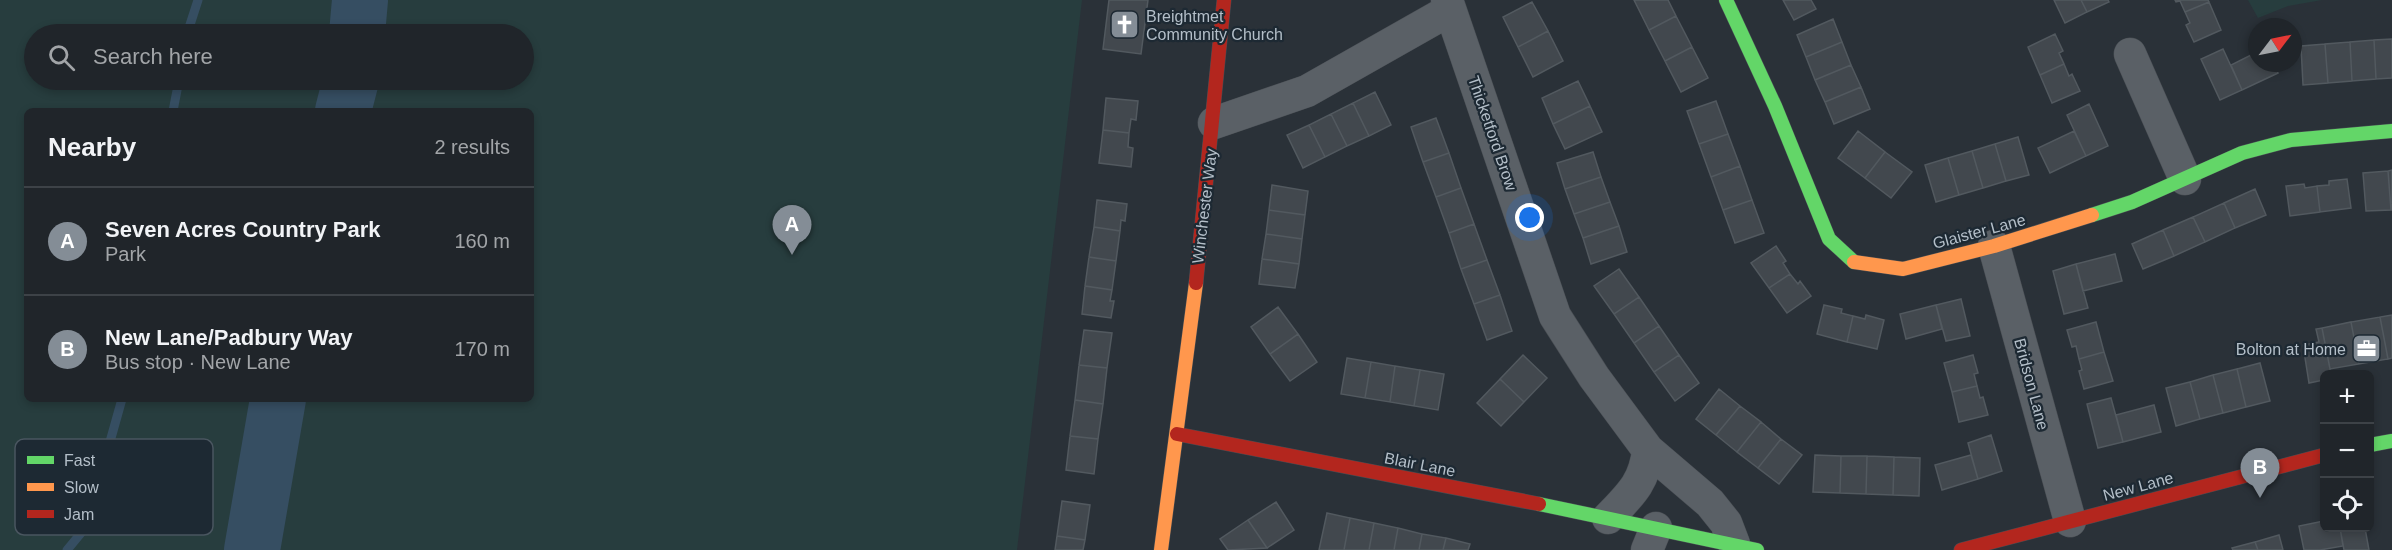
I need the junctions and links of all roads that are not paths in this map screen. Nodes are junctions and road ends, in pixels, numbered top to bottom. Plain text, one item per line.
1 (1224, 0) edge
2 (1726, 0) edge
3 (1448, 5) edge
4 (2130, 54) dead end
5 (1214, 123) junction
6 (2392, 131) edge
7 (2185, 179) junction
8 (1994, 246) junction
9 (1177, 434) junction
10 (1648, 450) junction
11 (2320, 456) edge
12 (1608, 518) junction
13 (2070, 521) junction
14 (1652, 539) edge
15 (1745, 547) edge
16 (1161, 550) edge
17 (1961, 550) edge

1 - 5 street, Winchester Way
2 - 8 street, Glaister Lane
3 - 5 street
3 - 10 street, Thicketford Brow
4 - 7 street
5 - 9 street, Winchester Way
6 - 7 street, Glaister Lane
7 - 8 street, Glaister Lane
8 - 13 street, Bridson Lane
9 - 12 street, Blair Lane
9 - 16 street, Winchester Way
10 - 12 street
10 - 15 street, Thicketford Brow
11 - 13 street, New Lane
12 - 14 street, Blair Lane
13 - 17 street, New Lane
14 - 15 street

